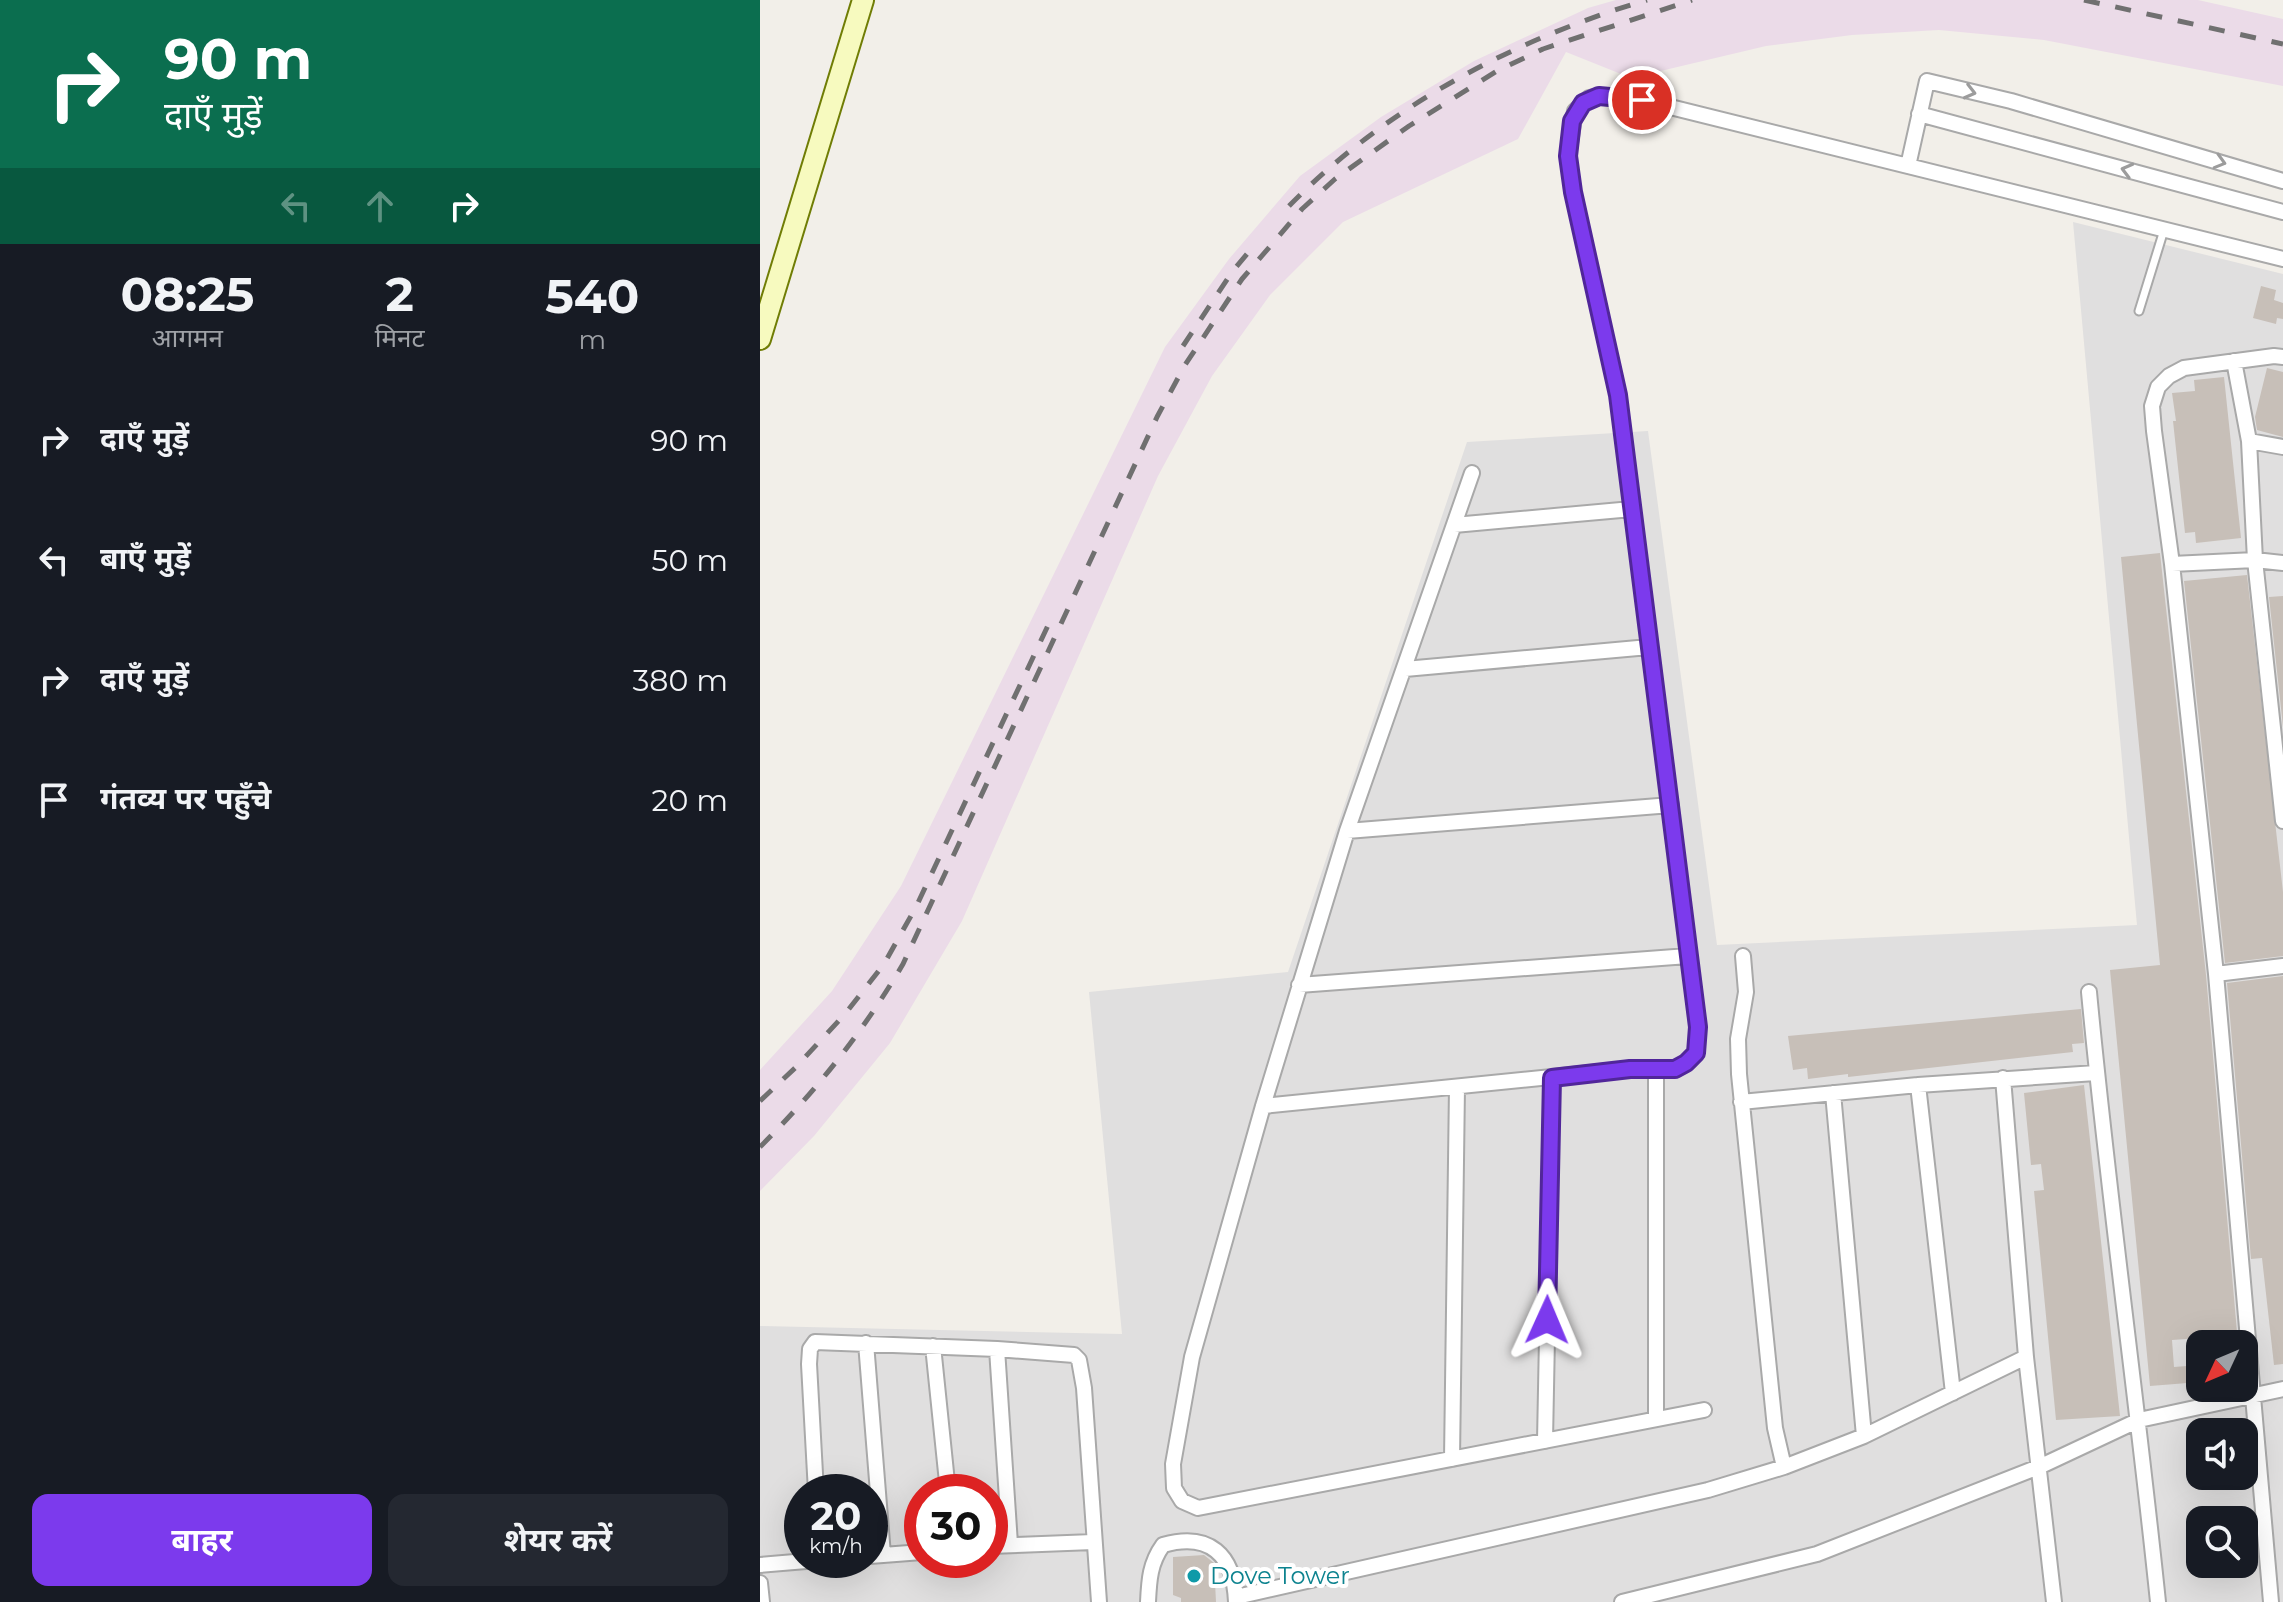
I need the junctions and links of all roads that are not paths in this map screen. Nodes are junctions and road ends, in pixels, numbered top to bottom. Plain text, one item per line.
1 (863, 0) edge
2 (1919, 114) junction
3 (1908, 166) junction
4 (2283, 181) edge
5 (2283, 212) edge
6 (2164, 230) junction
7 (2283, 259) edge
8 (2139, 311) dead end
9 (760, 339) edge
10 (2283, 357) edge
11 (2234, 361) junction
12 (2249, 441) junction
13 (2283, 447) edge
14 (1472, 473) dead end
15 (1632, 509) junction
16 (1454, 525) junction
17 (2255, 560) junction
18 (2283, 563) edge
19 (2172, 564) junction
20 (1649, 647) junction
21 (1405, 669) junction
22 (1671, 805) junction
23 (2283, 821) edge
24 (1347, 831) junction
25 (1688, 956) junction
26 (1743, 956) dead end
27 (2283, 966) edge
28 (2216, 974) junction
29 (1299, 985) junction
30 (2089, 992) dead end
31 (1656, 1069) junction
32 (2096, 1073) junction
33 (1552, 1078) junction
34 (2003, 1078) junction
35 (1918, 1085) junction
36 (1457, 1087) junction
37 (1833, 1093) junction
38 (1741, 1102) junction
39 (1263, 1106) junction
40 (2246, 1330) edge
41 (866, 1343) junction
42 (933, 1346) junction
43 (997, 1349) junction
44 (2026, 1357) junction
45 (2283, 1389) edge
46 (1953, 1393) junction
47 (2258, 1395) edge
48 (2224, 1402) edge
49 (2253, 1402) edge
50 (1704, 1410) dead end
51 (1656, 1419) junction
52 (2139, 1420) junction
53 (1864, 1436) junction
54 (1545, 1441) junction
55 (1452, 1459) junction
56 (2041, 1466) junction
57 (1784, 1467) junction
58 (815, 1474) edge
59 (872, 1474) edge
60 (946, 1474) edge
61 (1093, 1542) junction
62 (1010, 1544) joint
63 (784, 1563) edge
64 (760, 1565) edge
65 (1236, 1599) edge
66 (1099, 1602) edge
67 (1148, 1602) edge
68 (1622, 1602) edge
69 (2054, 1602) edge
70 (2158, 1602) edge
71 (2271, 1602) edge

1 - 9 street
2 - 3 street
2 -> 4 street
5 -> 2 street
3 - 6 street
3 - 15 street
6 - 7 street
6 - 8 lane
10 - 11 street
11 - 12 street
11 - 19 street
12 - 13 street
12 - 17 street
14 - 16 street
15 - 16 street
15 - 20 street
16 - 21 street
17 - 18 street
17 - 19 street
17 - 23 street
19 - 28 street
20 - 21 street
20 - 22 street
21 - 24 street
22 - 24 street
22 - 25 street
24 - 29 street
25 - 29 street
25 - 31 street
26 - 38 street
27 - 28 street
28 - 40 street
29 - 39 street
30 - 32 street
31 - 33 street
31 - 51 street
32 - 34 street
32 - 52 street
33 - 36 street
33 - 54 street
34 - 35 street
34 - 44 street
35 - 37 street
35 - 46 street
36 - 39 street
36 - 55 street
37 - 38 street
37 - 53 street
38 - 57 street
39 - 55 street
41 - 42 street
41 - 58 street
41 - 59 street
42 - 43 street
42 - 60 street
43 - 61 street
43 - 62 street
44 - 46 street
44 - 56 street
45 - 47 street
46 - 53 street
48 - 52 street
49 - 71 street
50 - 51 street
51 - 54 street
52 - 56 street
52 - 70 street
53 - 57 street
54 - 55 street
56 - 68 street
56 - 69 street
57 - 65 street
61 - 62 street
61 - 66 street
63 - 64 street
65 - 67 street

